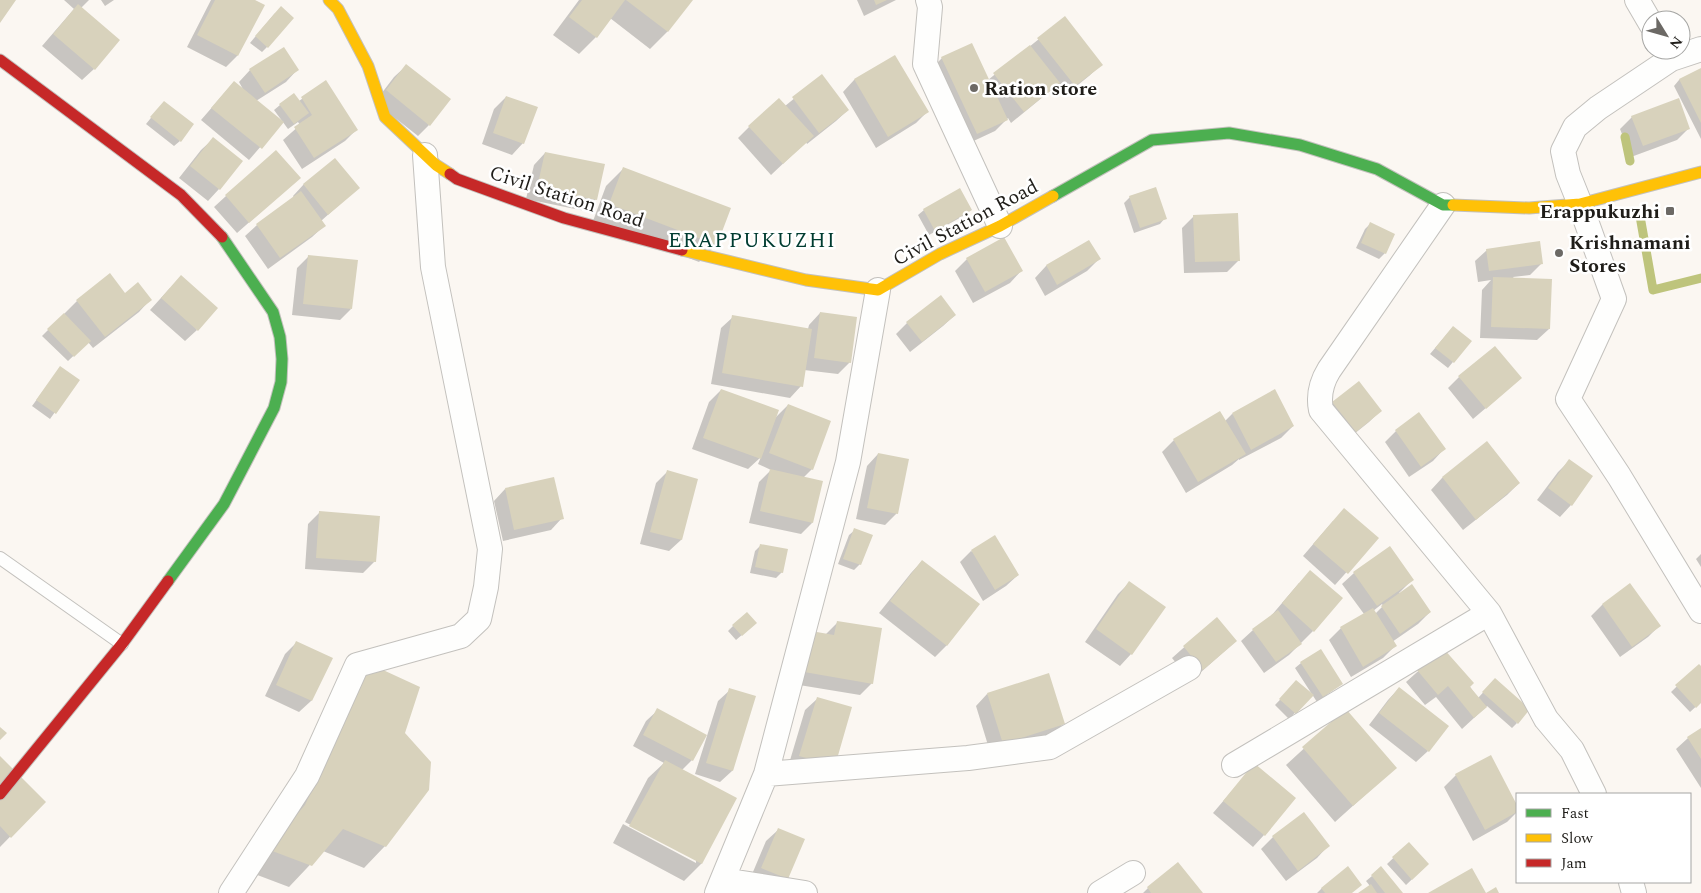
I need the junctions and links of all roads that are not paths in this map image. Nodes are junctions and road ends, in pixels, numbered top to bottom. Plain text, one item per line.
1 (329, 0) edge
2 (928, 0) edge
3 (0, 60) edge
4 (1660, 60) edge
5 (425, 155) junction
6 (1701, 172) edge
7 (1580, 204) junction
8 (1443, 205) junction
9 (1000, 226) junction
10 (878, 290) junction
11 (0, 558) edge
12 (1701, 611) edge
13 (1489, 613) junction
14 (122, 644) junction
15 (1189, 668) dead end
16 (1234, 765) dead end
17 (766, 774) junction
18 (1594, 793) edge
19 (0, 794) edge
20 (1133, 873) dead end
21 (720, 887) edge
22 (231, 893) edge
23 (805, 893) edge
24 (1100, 893) edge

1 - 5 main road, Civil Station Road
2 - 9 street
3 - 14 main road
4 - 7 street
5 - 10 main road, Civil Station Road
5 - 22 street
6 - 7 main road, Civil Station Road
7 - 8 main road, Civil Station Road
7 - 12 street
8 - 9 main road, Civil Station Road
8 - 13 street
9 - 10 main road, Civil Station Road
10 - 17 street
11 - 14 lane
13 - 16 street
13 - 18 street
14 - 19 main road
15 - 17 street
17 - 21 street
20 - 24 street
21 - 23 street

